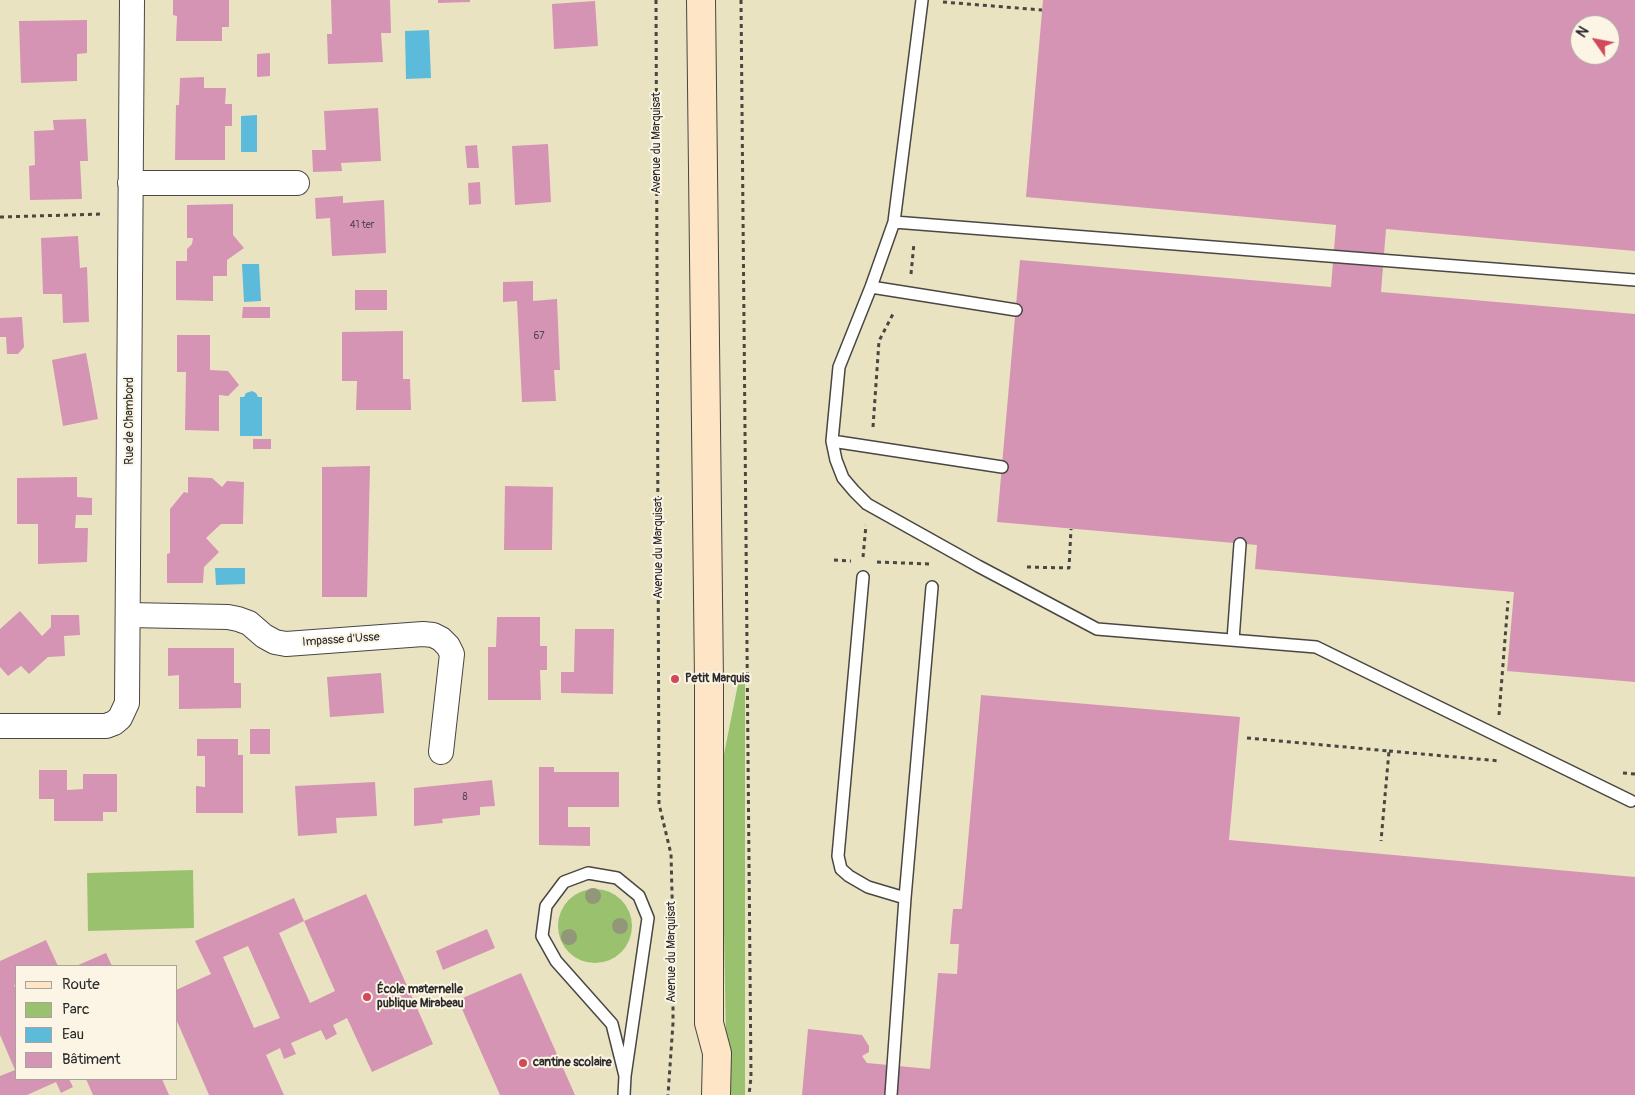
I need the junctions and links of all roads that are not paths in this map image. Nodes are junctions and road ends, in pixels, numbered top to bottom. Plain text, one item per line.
1 (132, 0) edge
2 (701, 0) edge
3 (922, 0) edge
4 (130, 183) junction
5 (297, 183) dead end
6 (894, 222) junction
7 (1635, 280) edge
8 (871, 287) junction
9 (1016, 310) dead end
10 (832, 441) junction
11 (1002, 467) dead end
12 (1240, 544) dead end
13 (863, 577) dead end
14 (932, 587) dead end
15 (129, 615) junction
16 (1233, 640) junction
17 (0, 726) edge
18 (441, 752) dead end
19 (1631, 801) dead end
20 (905, 898) junction
21 (709, 1023) junction
22 (625, 1076) junction
23 (624, 1095) edge
24 (697, 1095) edge
25 (716, 1095) edge
26 (891, 1095) edge

1 - 4 street, Rue de Chambord
2 - 21 main road
3 - 6 lane
4 - 5 street
4 - 15 street, Rue de Chambord
6 - 7 lane
6 - 8 lane
8 - 9 lane
8 - 10 lane
10 - 11 lane
10 - 16 lane
12 - 16 lane
13 - 20 lane
14 - 20 lane
15 - 17 street, Rue de Chambord
15 - 18 street, Impasse d'Usse
16 - 19 lane
20 - 26 lane
21 - 24 main road
21 - 25 main road
22 - 22 lane
22 - 23 lane

